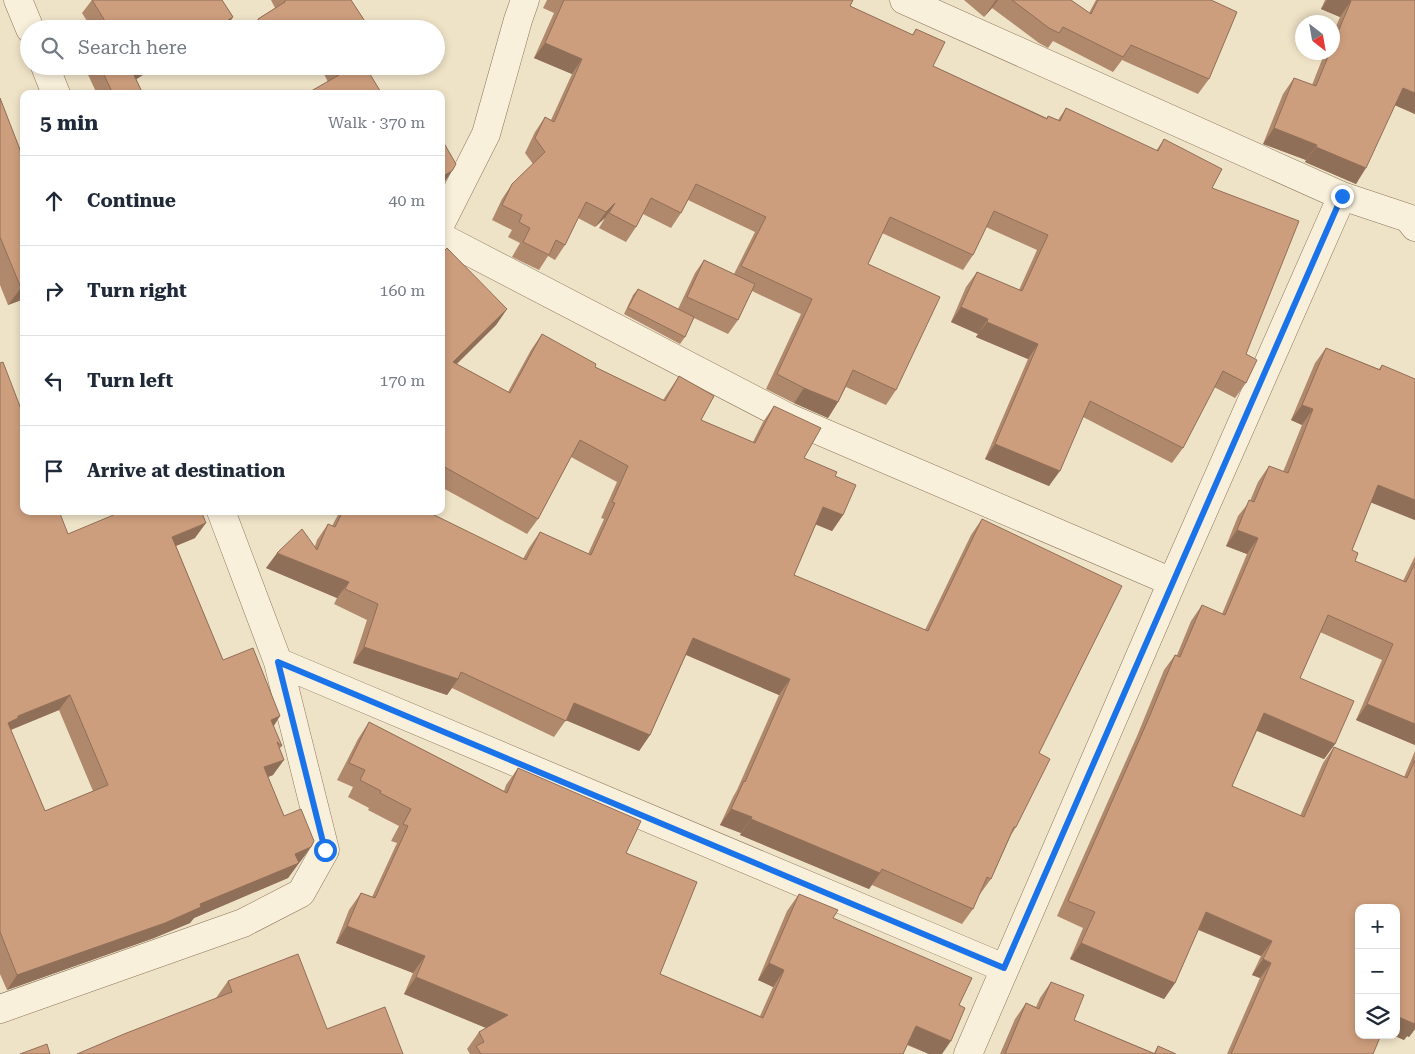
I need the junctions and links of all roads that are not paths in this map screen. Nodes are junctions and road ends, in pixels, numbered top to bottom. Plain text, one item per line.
1 (18, 0) edge
2 (904, 0) edge
3 (517, 7) edge
4 (26, 20) edge
5 (49, 75) edge
6 (54, 90) edge
7 (1342, 196) junction
8 (445, 215) edge
9 (1415, 227) edge
10 (445, 239) edge
11 (223, 515) edge
12 (1172, 582) junction
13 (278, 662) junction
14 (1004, 968) junction
15 (0, 1009) edge
16 (968, 1054) edge

1 - 4 street
2 - 7 street
3 - 8 street
5 - 6 street
7 - 9 street
7 - 12 street
10 - 12 street
11 - 13 street
12 - 14 street
13 - 14 street
13 - 15 street
14 - 16 street

